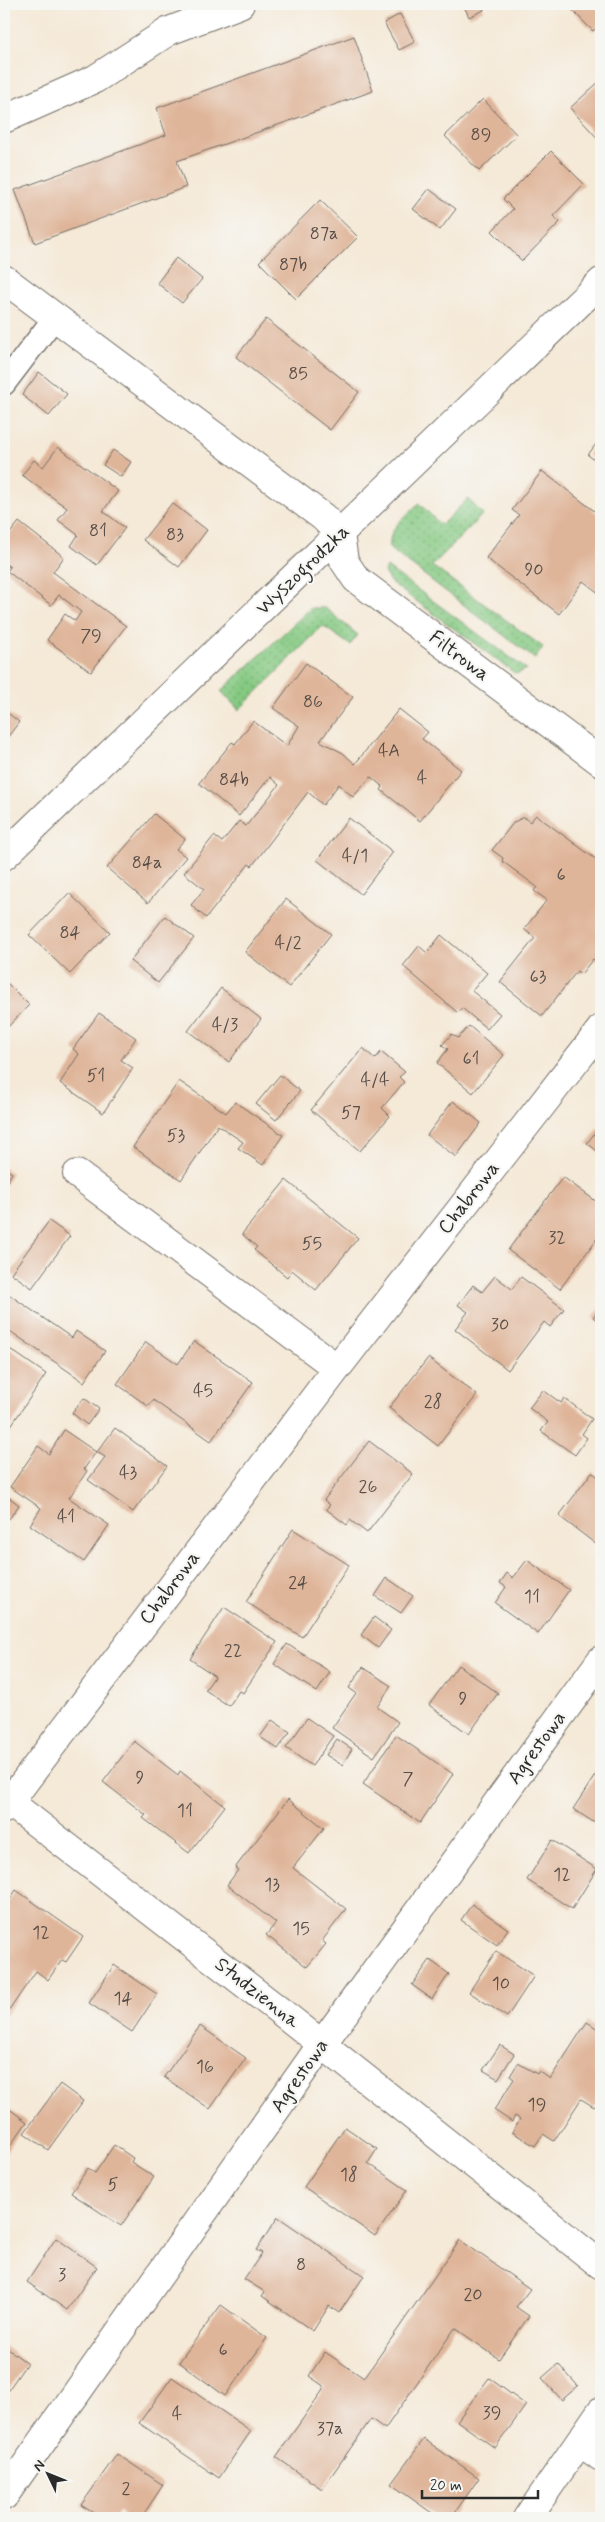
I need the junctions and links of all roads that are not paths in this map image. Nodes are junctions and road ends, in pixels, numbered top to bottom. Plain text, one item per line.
1 (240, 4) edge
2 (4, 119) edge
3 (4, 279) edge
4 (601, 282) edge
5 (55, 316) junction
6 (4, 384) edge
7 (340, 534) junction
8 (601, 762) edge
9 (5, 853) edge
10 (601, 1029) edge
11 (77, 1174) dead end
12 (337, 1368) junction
13 (601, 1660) edge
14 (5, 1802) edge
15 (322, 2044) junction
16 (601, 2266) edge
17 (601, 2411) edge
18 (591, 2450) edge
19 (4, 2496) edge
20 (527, 2518) edge

1 - 2 street
3 - 5 street
4 - 7 street, Wyszogrodzka
5 - 6 lane
5 - 7 street
7 - 8 street, Filtrowa
7 - 9 street, Wyszogrodzka
10 - 12 street, Chabrowa
11 - 12 street
12 - 14 street, Chabrowa
13 - 15 street, Agrestowa
14 - 15 street, Studzienna
15 - 16 street, Studzienna
15 - 19 street, Agrestowa
17 - 18 street
18 - 20 street

